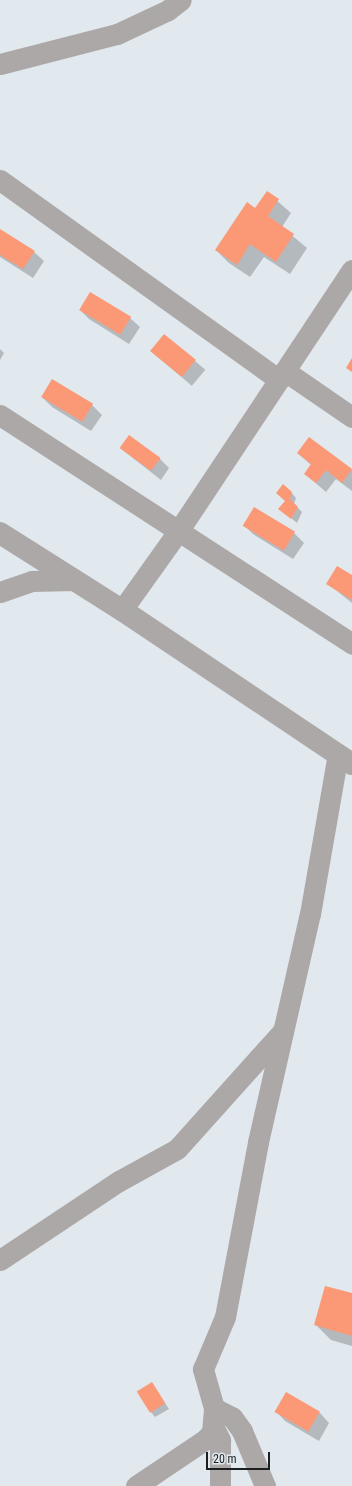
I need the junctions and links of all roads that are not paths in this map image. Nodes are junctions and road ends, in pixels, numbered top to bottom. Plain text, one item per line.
1 (181, 0) edge
2 (0, 64) edge
3 (0, 180) edge
4 (352, 270) edge
5 (282, 375) junction
6 (0, 415) edge
7 (352, 417) edge
8 (179, 530) junction
9 (0, 533) edge
10 (75, 580) junction
11 (0, 592) edge
12 (122, 610) junction
13 (352, 644) edge
14 (345, 759) edge
15 (283, 1030) junction
16 (0, 1260) edge
17 (214, 1417) junction
18 (136, 1486) edge
19 (220, 1486) edge
20 (265, 1486) edge

1 - 2 street
3 - 5 street
4 - 5 street
5 - 7 street
5 - 8 street
6 - 8 street
8 - 12 street
8 - 13 street
9 - 10 street
10 - 11 street
10 - 12 street
12 - 14 street
14 - 15 street
15 - 16 street
15 - 17 street
17 - 18 street
17 - 19 street
17 - 20 street

